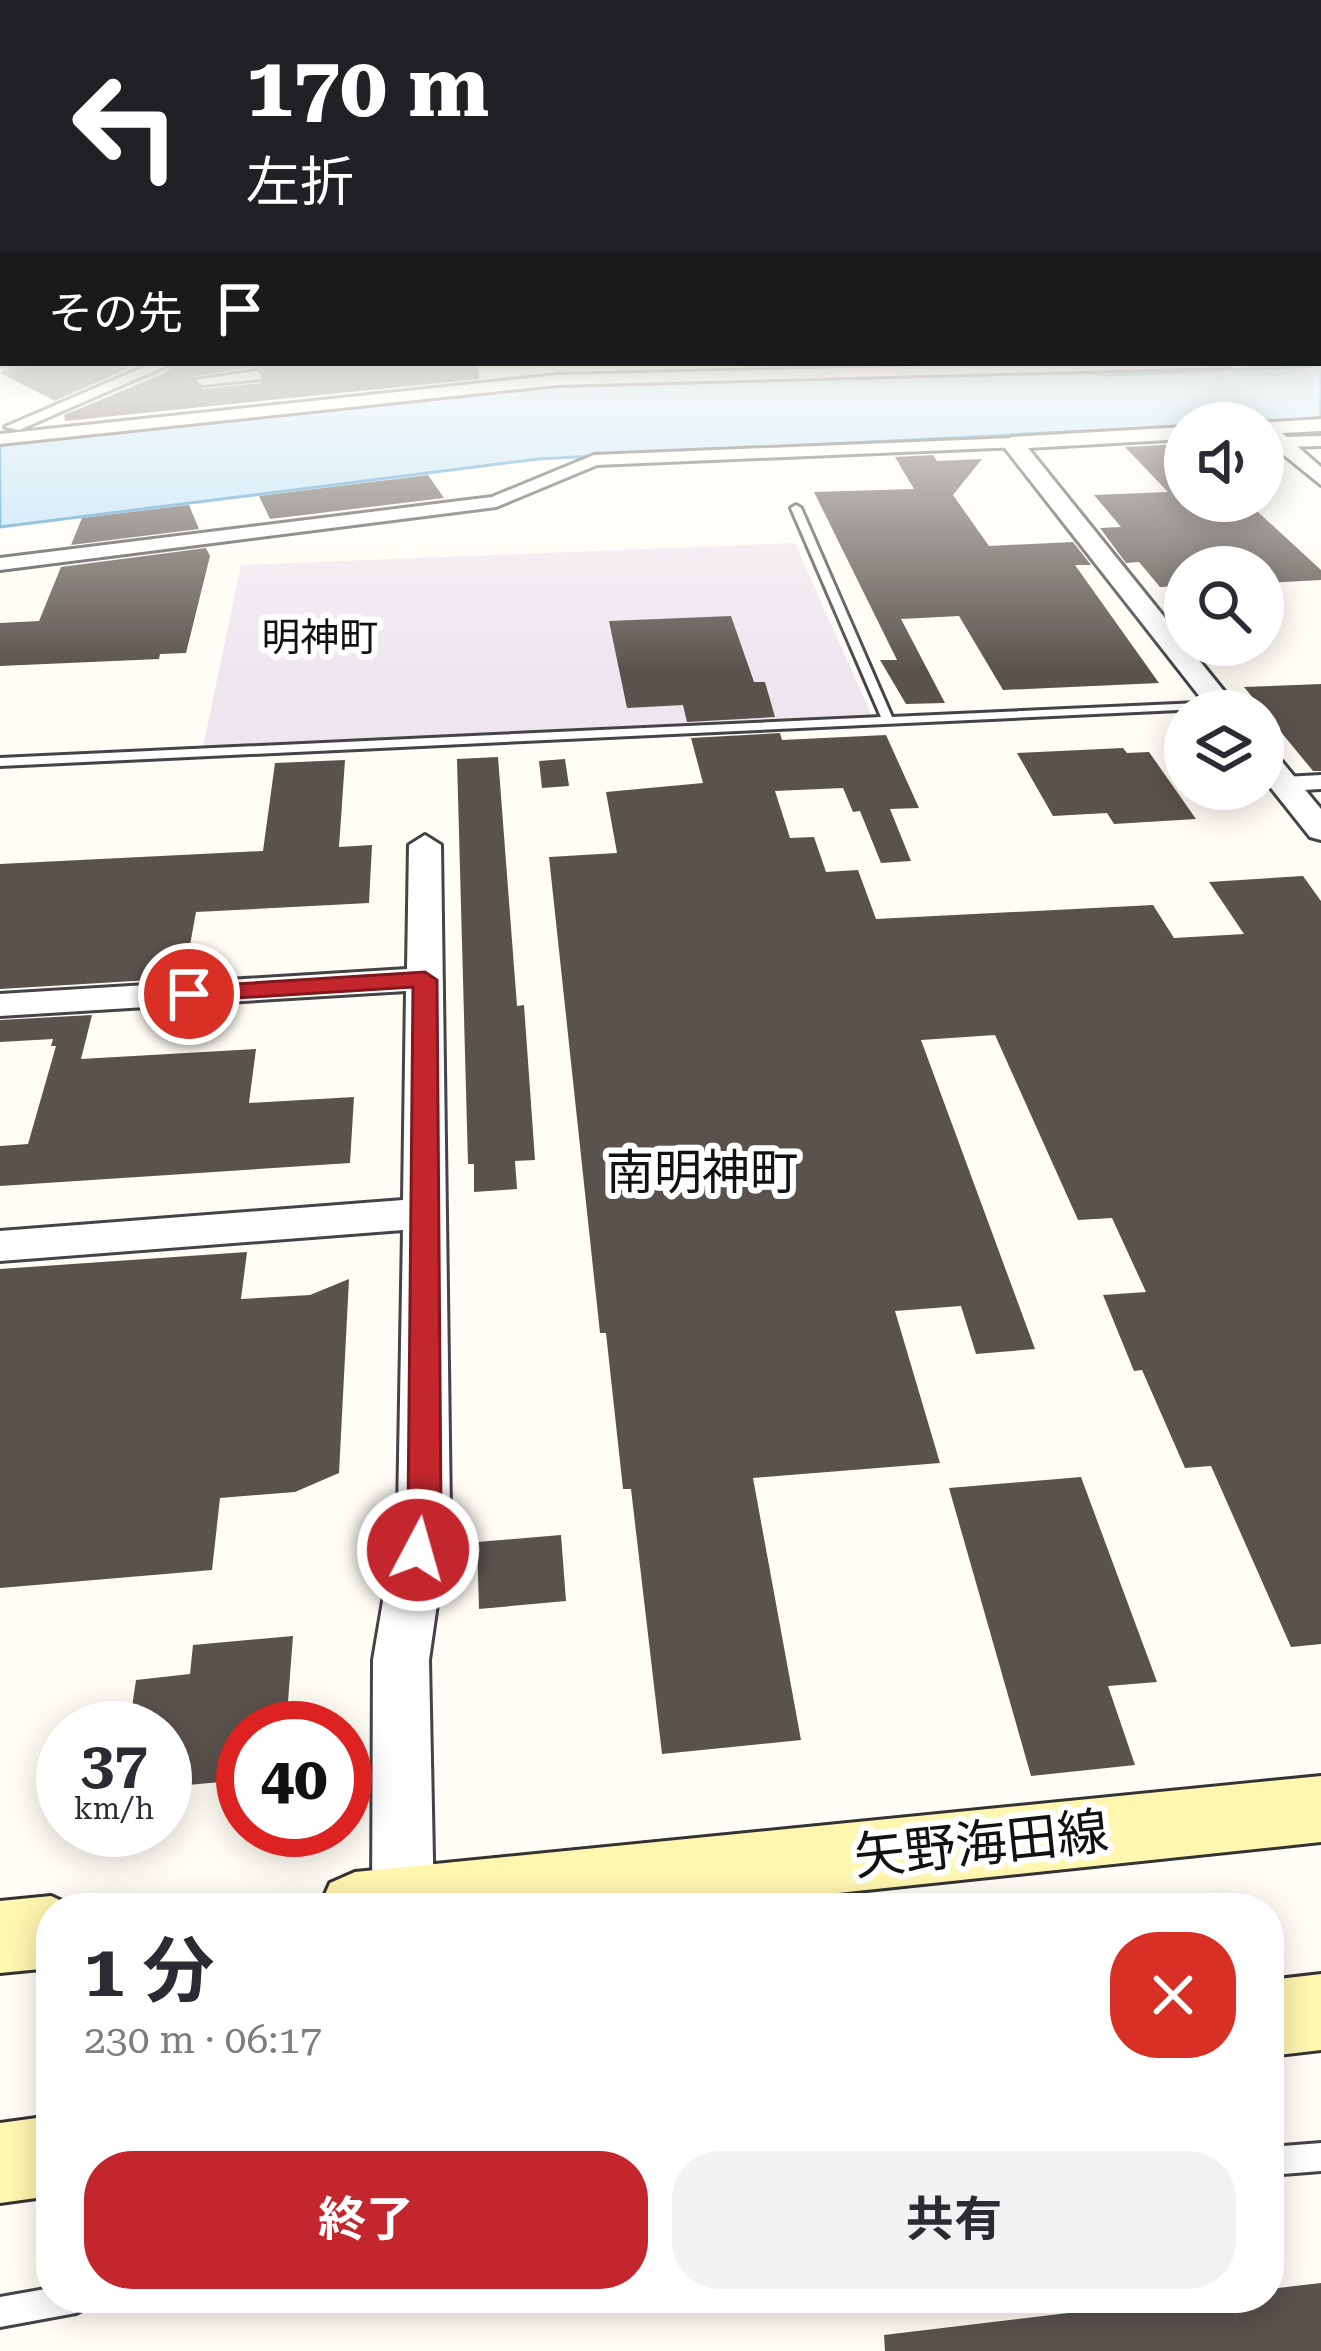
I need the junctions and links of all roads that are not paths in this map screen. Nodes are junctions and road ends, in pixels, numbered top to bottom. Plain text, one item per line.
1 (822, 451) edge
2 (1018, 451) edge
3 (1292, 451) edge
4 (1317, 470) edge
5 (796, 508) dead end
6 (0, 564) edge
7 (1210, 690) edge
8 (1164, 710) edge
9 (888, 721) junction
10 (0, 762) edge
11 (1321, 782) edge
12 (1284, 784) joint
13 (1321, 830) edge
14 (425, 844) dead end
15 (425, 980) junction
16 (0, 1005) edge
17 (425, 1214) junction
18 (0, 1246) edge
19 (1321, 1809) edge
20 (388, 1893) edge
21 (520, 1893) edge
22 (36, 1933) edge
23 (0, 1936) edge
24 (1321, 2012) edge
25 (1284, 2016) edge
26 (1321, 2156) edge
27 (36, 2158) edge
28 (1284, 2160) edge
29 (0, 2163) edge
30 (36, 2305) edge
31 (0, 2312) edge

1 - 6 street
2 - 7 street
3 - 4 street
5 - 9 lane
8 - 9 lane
9 - 10 lane
11 - 12 street
12 - 13 street
14 - 15 street
15 - 16 street
15 - 17 street
17 - 18 street
17 - 20 street
19 - 21 main road, 矢野海田線
22 - 23 main road
24 - 25 main road
26 - 28 lane
27 - 29 main road
30 - 31 lane

